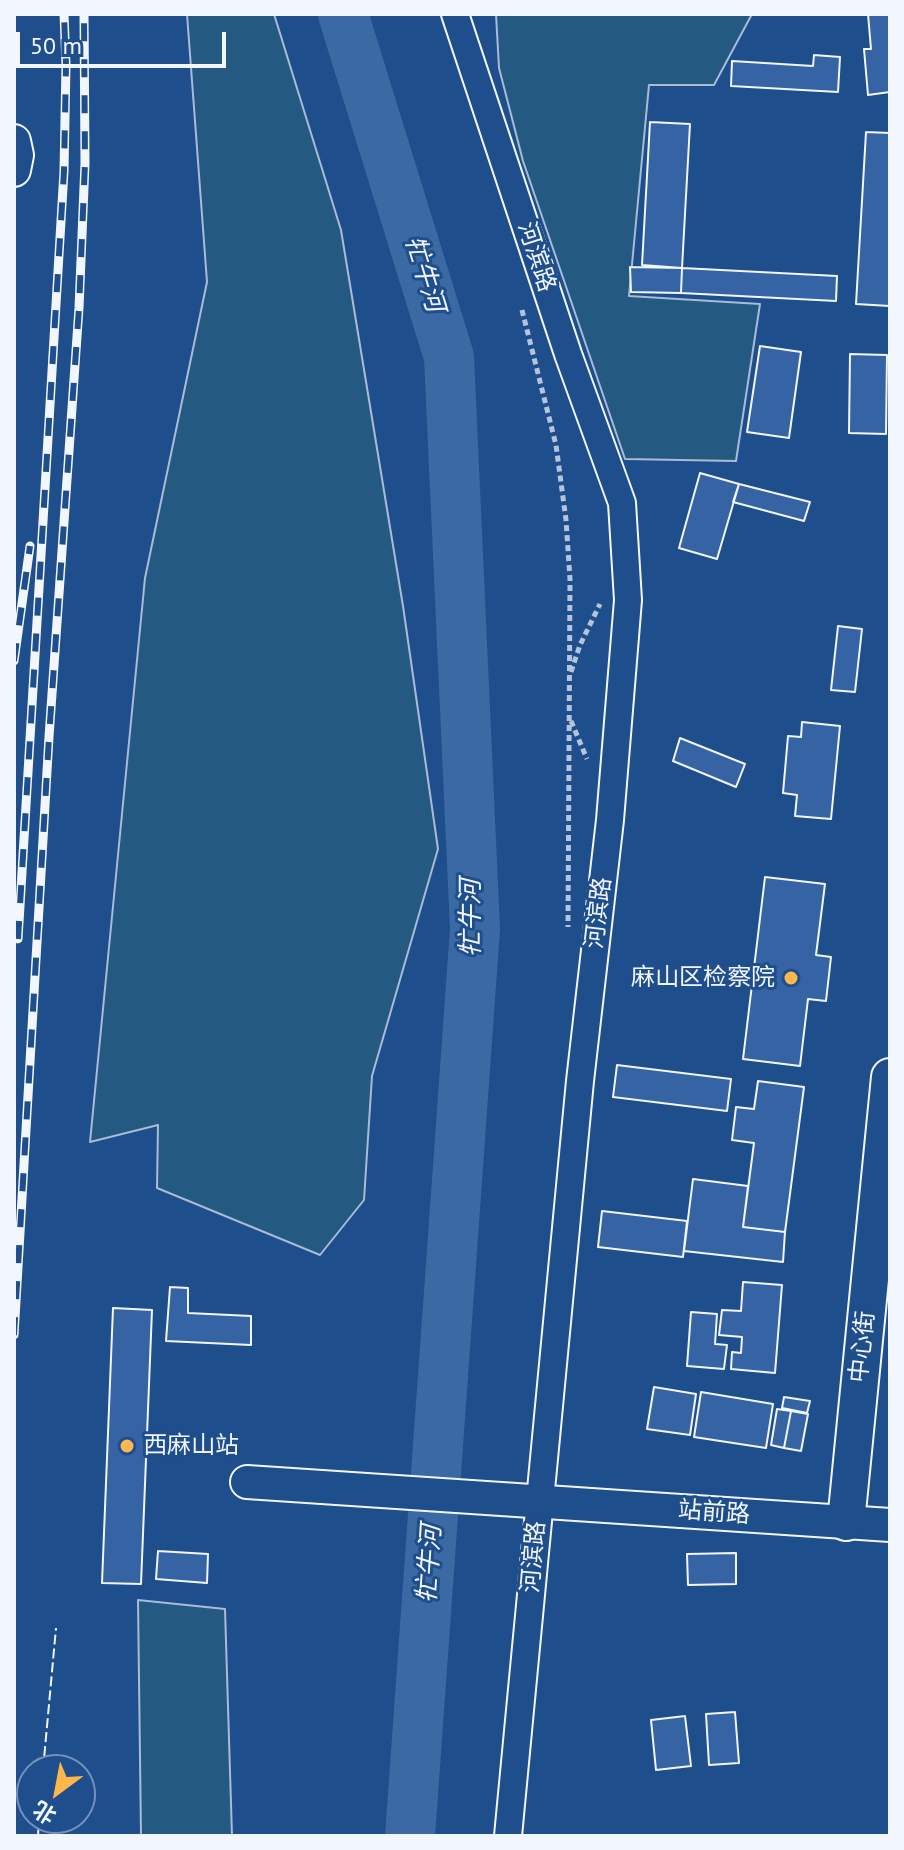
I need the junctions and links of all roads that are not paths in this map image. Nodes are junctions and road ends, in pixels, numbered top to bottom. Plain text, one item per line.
1 (455, 14) edge
2 (14, 141) edge
3 (14, 170) edge
4 (890, 1077) edge
5 (247, 1482) dead end
6 (539, 1501) junction
7 (846, 1522) junction
8 (890, 1525) edge
9 (508, 1836) edge

1 - 6 street, 河滨路
2 - 3 street
4 - 7 main road, 中心街
5 - 6 street, 站前路
6 - 7 street, 站前路
6 - 9 street, 河滨路
7 - 8 street, 站前路

